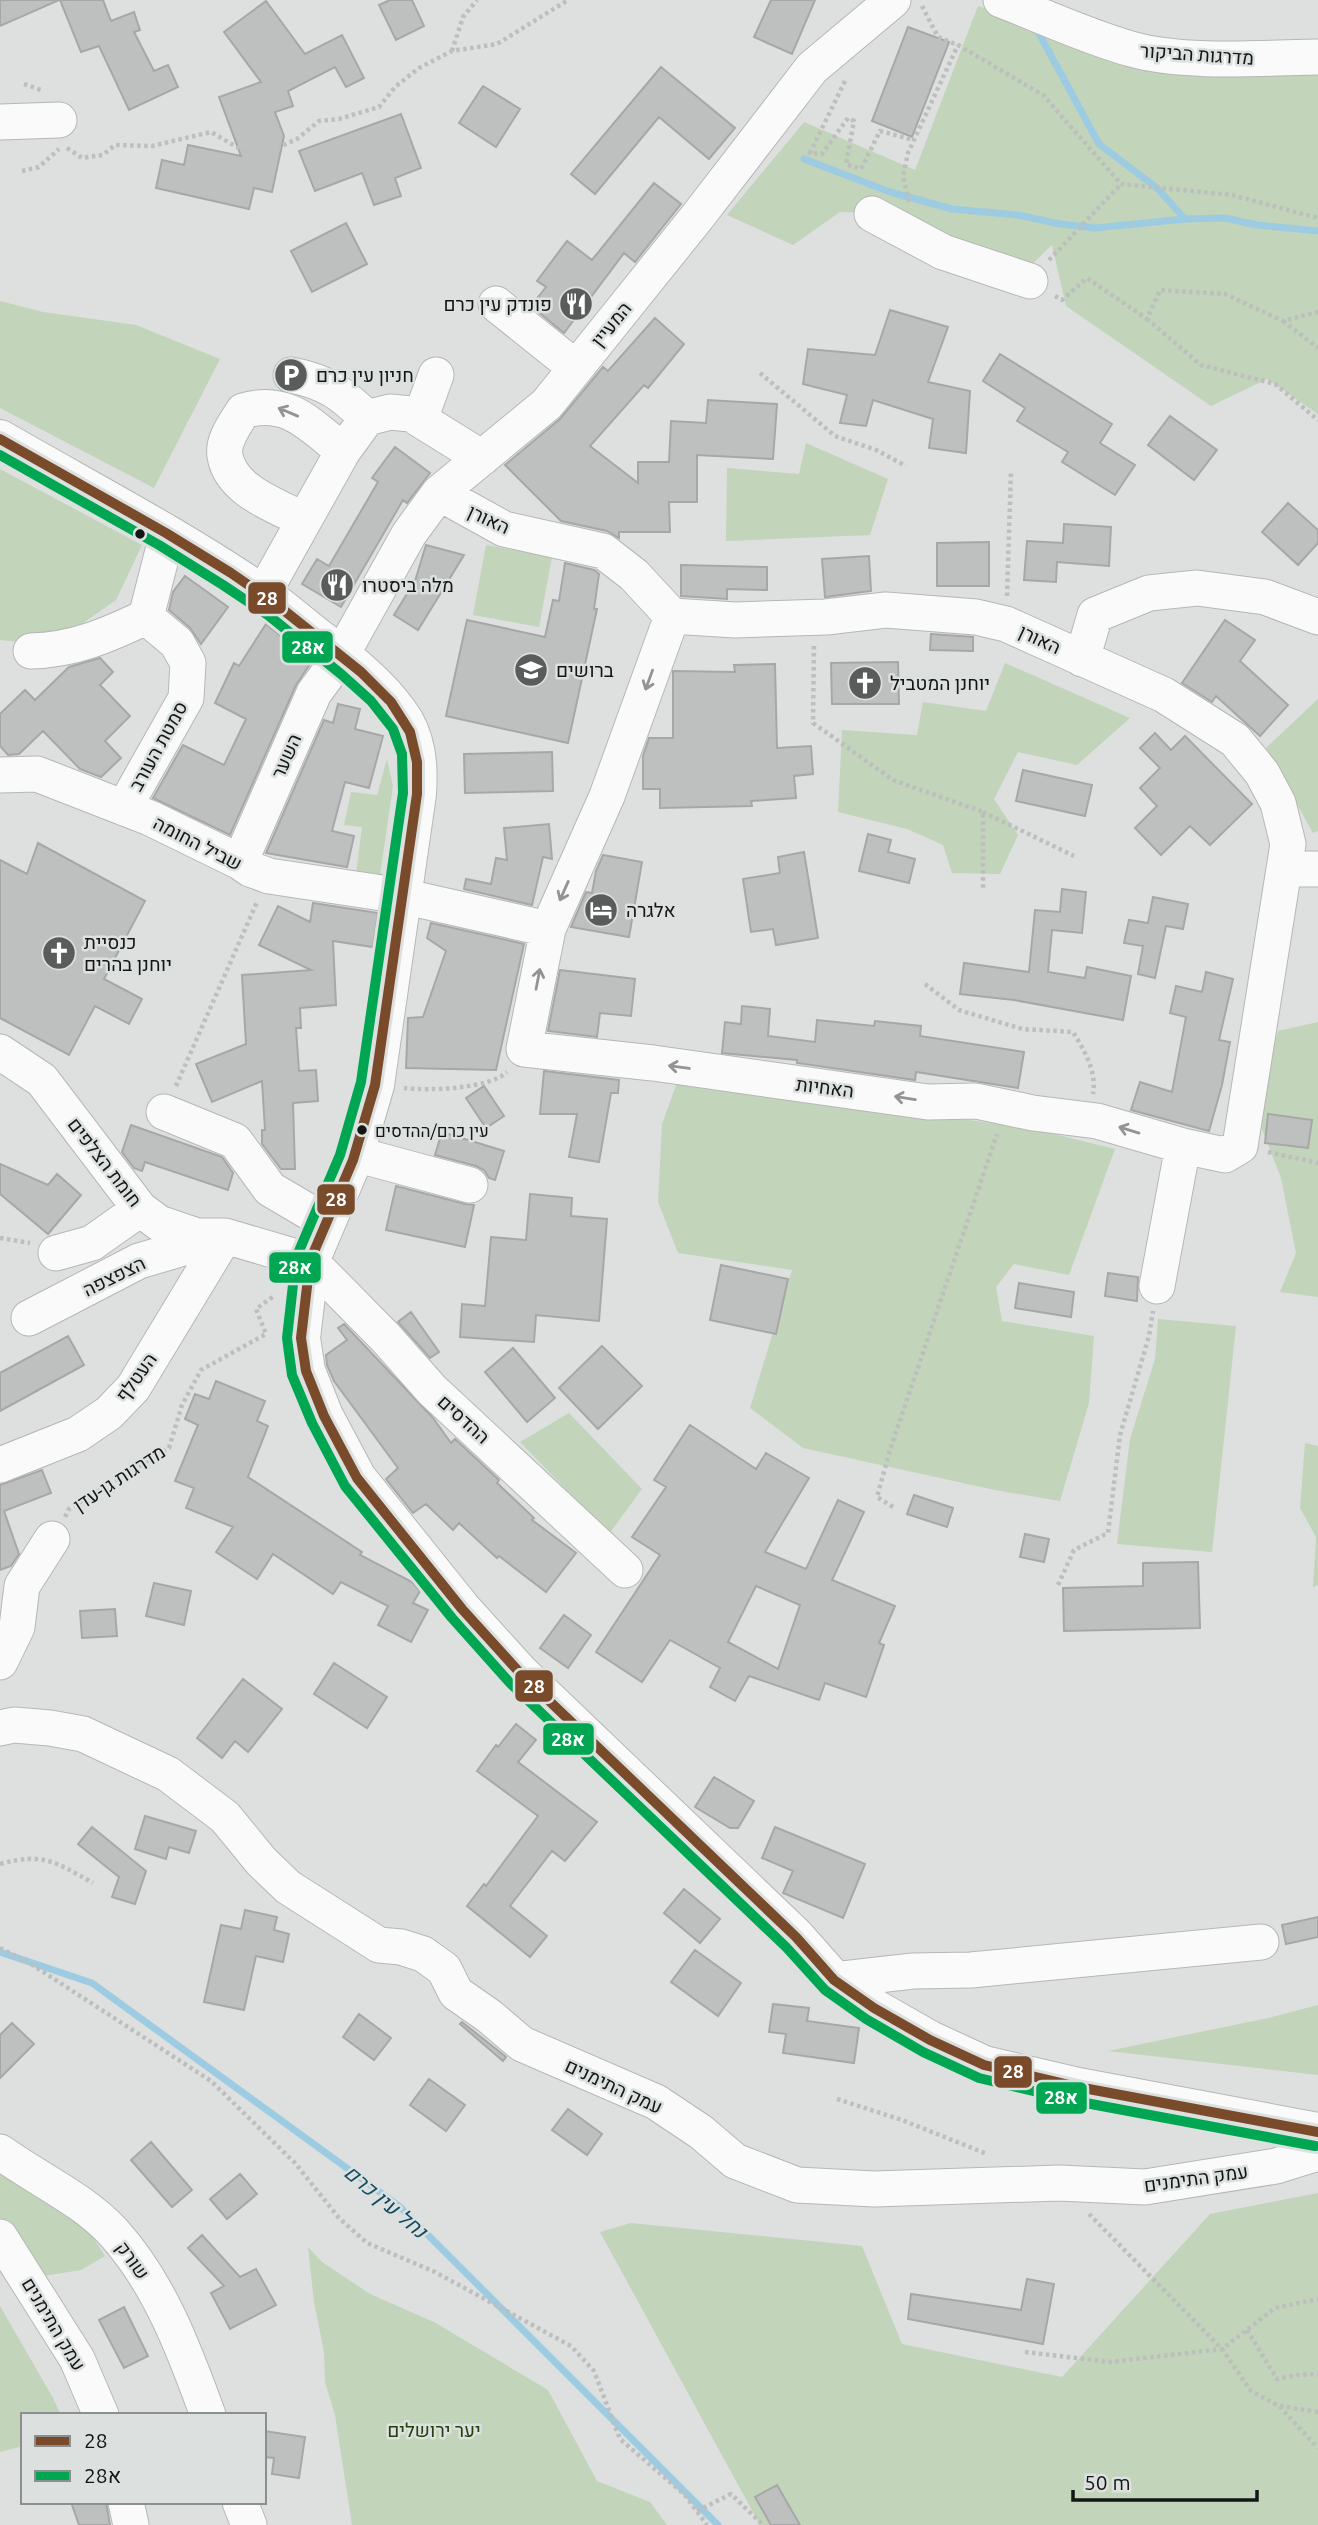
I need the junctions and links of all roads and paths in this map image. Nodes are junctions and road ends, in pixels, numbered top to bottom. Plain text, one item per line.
1 (477, 0) edge
2 (568, 0) edge
3 (893, 0) edge
4 (919, 0) edge
5 (1001, 0) edge
6 (958, 45) junction
7 (452, 51) junction
8 (1318, 57) edge
9 (845, 82) dead end
10 (0, 122) edge
11 (61, 132) joint
12 (914, 140) junction
13 (1121, 184) junction
14 (909, 206) dead end
15 (872, 214) dead end
16 (1318, 218) edge
17 (1030, 281) junction
18 (496, 303) dead end
19 (1318, 312) edge
20 (1147, 319) junction
21 (1283, 321) junction
22 (1318, 348) edge
23 (576, 368) junction
24 (760, 373) dead end
25 (291, 375) dead end
26 (436, 375) dead end
27 (368, 418) junction
28 (420, 419) junction
29 (1318, 419) edge
30 (0, 439) edge
31 (343, 451) junction
32 (482, 458) junction
33 (906, 466) dead end
34 (1010, 471) dead end
35 (439, 493) junction
36 (304, 520) junction
37 (167, 535) junction
38 (263, 594) junction
39 (672, 616) junction
40 (146, 617) junction
41 (814, 617) junction
42 (1318, 617) edge
43 (1006, 624) junction
44 (31, 651) dead end
45 (341, 656) junction
46 (1082, 659) junction
47 (0, 775) edge
48 (124, 807) junction
49 (983, 812) junction
50 (1074, 856) dead end
51 (255, 869) junction
52 (1301, 869) edge
53 (983, 889) dead end
54 (401, 896) junction
55 (548, 929) junction
56 (925, 984) dead end
57 (524, 1049) junction
58 (0, 1052) edge
59 (375, 1085) junction
60 (1006, 1107) junction
61 (164, 1112) joint
62 (1088, 1119) junction
63 (1183, 1146) junction
64 (1240, 1146) junction
65 (355, 1154) junction
66 (1318, 1163) edge
67 (470, 1185) dead end
68 (140, 1209) junction
69 (326, 1222) junction
70 (211, 1236) junction
71 (56, 1253) dead end
72 (297, 1257) junction
73 (1157, 1286) joint
74 (29, 1318) dead end
75 (0, 1465) edge
76 (893, 1507) dead end
77 (52, 1539) joint
78 (625, 1570) dead end
79 (1058, 1585) dead end
80 (0, 1662) edge
81 (0, 1728) edge
82 (0, 1864) edge
83 (93, 1883) dead end
84 (1261, 1942) dead end
85 (0, 1948) edge
86 (834, 1980) junction
87 (837, 2099) dead end
88 (1318, 2132) edge
89 (0, 2152) edge
90 (1318, 2153) edge
91 (999, 2159) dead end
92 (1059, 2183) junction
93 (0, 2237) edge
94 (1318, 2299) edge
95 (1247, 2330) junction
96 (1222, 2349) junction
97 (1025, 2352) dead end
98 (1318, 2374) edge
99 (1279, 2406) junction
100 (1318, 2412) edge
101 (101, 2413) edge
102 (207, 2413) edge
103 (1318, 2448) edge
104 (126, 2504) edge
105 (241, 2504) edge
106 (697, 2511) junction
107 (131, 2525) edge
108 (249, 2525) edge
109 (707, 2525) edge
110 (763, 2525) edge

1 - 7 path
2 - 7 path
3 - 23 street, המעיין
4 - 6 path
5 - 8 street, מדרגות הביקור
6 - 12 path
6 - 13 path
7 - 11 path
9 - 12 path
10 - 11 street
12 - 14 path
13 - 16 path
13 - 17 path
15 - 17 street
17 - 20 path
18 - 23 street
19 - 21 path
20 - 21 path
20 - 29 path
21 - 22 path
23 - 32 street, המעיין
24 - 33 path
25 - 27 street
26 - 28 street
27 - 28 street
27 - 31 street
28 - 32 street
30 - 37 main road
31 - 36 street
31 -> 36 street
32 - 35 street, המעיין
34 - 43 path
35 - 39 street, האורן
35 - 45 street, המעיין
36 - 38 street
37 - 38 main road
37 - 40 street
38 - 45 main road
39 - 41 street, האורן
39 -> 55 street
40 - 44 street
40 - 48 street, סמטת העורב
41 - 43 street, האורן
41 - 49 path
42 - 46 street
43 - 46 street, האורן
45 - 51 street, השער
45 - 54 main road
46 - 52 street, האורן
47 - 48 street, שביל החומה
48 - 51 street, שביל החומה
49 - 50 path
49 - 53 path
51 - 54 street, שביל החומה
51 - 61 path
52 - 64 street, האורן
54 - 55 street
54 - 59 main road
57 -> 55 street
56 - 62 path
57 - 59 path
60 -> 57 street, האחיות
58 - 68 street, חומת הצלפים
59 - 65 main road
60 - 62 street, האחיות
60 - 76 path
61 - 69 street
63 -> 62 street, האחיות
63 - 64 street, האחיות
63 - 73 street
64 - 66 path
65 - 67 street
65 - 69 main road
68 - 70 street, חומת הצלפים
68 - 71 street
69 - 72 main road
70 - 72 street, חומת הצלפים
70 - 74 street, הצפצפה
70 - 75 street, העטלף
72 - 77 path, מדרגות גן-עדן
72 - 78 street, ההדסים
72 - 86 main road
73 - 79 path
77 - 80 street
81 - 92 street, עמק התימנים
82 - 83 path
84 - 86 street
85 - 106 path
86 - 88 main road
87 - 91 path
89 - 102 street, שורק
90 - 92 street, עמק התימנים
92 - 96 path
93 - 101 street, עמק התימנים
94 - 95 path
95 - 96 path
95 - 98 path
96 - 97 path
96 - 99 path
99 - 100 path
99 - 103 path
104 - 107 street
105 - 108 street
106 - 109 path
106 - 110 path

